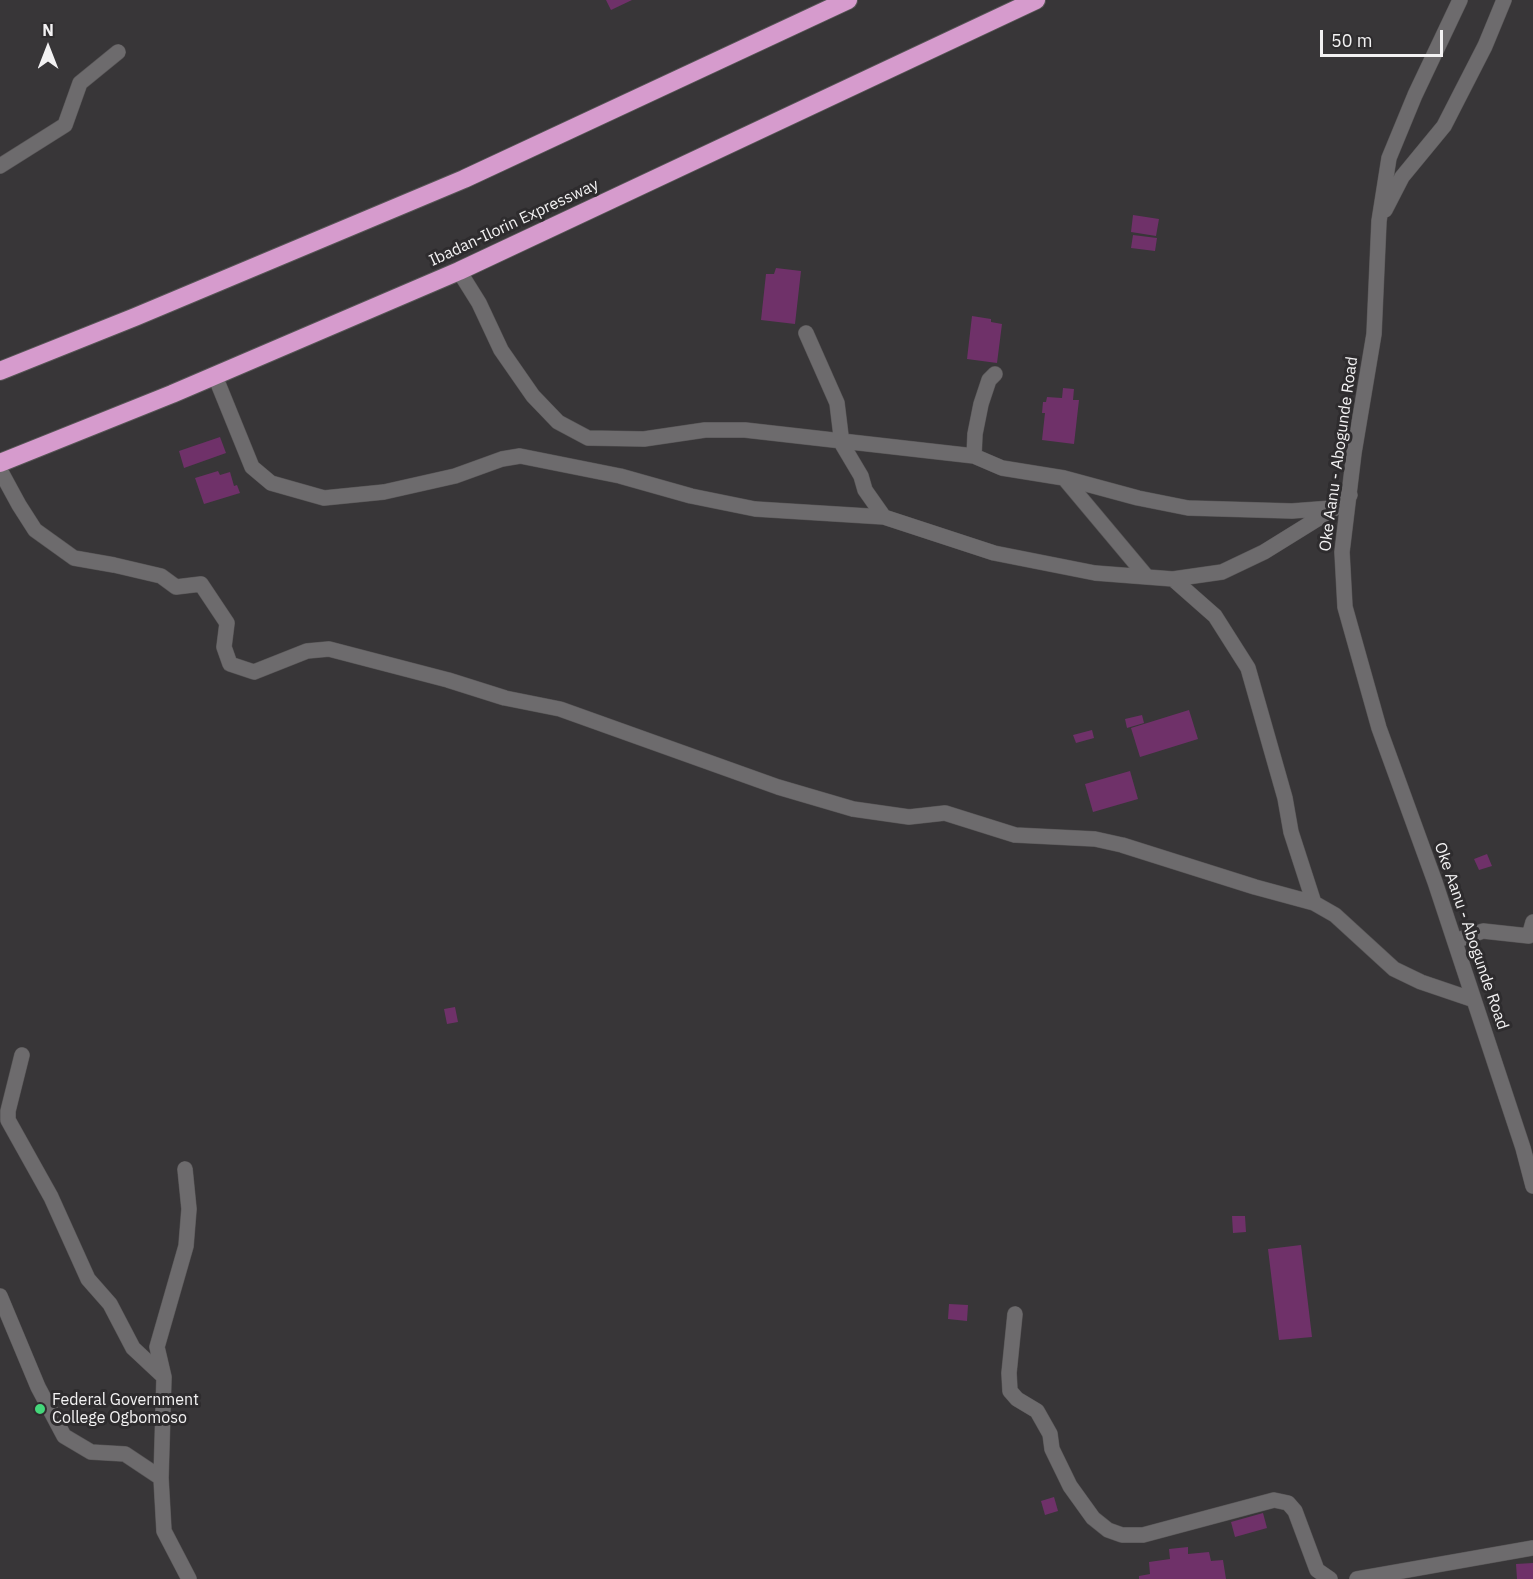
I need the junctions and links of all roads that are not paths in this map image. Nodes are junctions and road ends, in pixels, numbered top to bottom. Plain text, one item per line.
1 (848, 0) edge
2 (1036, 0) edge
3 (1460, 0) edge
4 (1504, 0) edge
5 (118, 52) dead end
6 (0, 166) edge
7 (1379, 221) junction
8 (459, 271) junction
9 (807, 333) dead end
10 (0, 372) edge
11 (995, 374) dead end
12 (215, 376) junction
13 (841, 440) junction
14 (974, 456) junction
15 (0, 463) edge
16 (0, 470) edge
17 (1064, 478) junction
18 (1350, 495) junction
19 (1335, 508) junction
20 (884, 517) junction
21 (1147, 577) junction
22 (1173, 579) junction
23 (1314, 903) junction
24 (1533, 922) edge
25 (1455, 941) junction
26 (1474, 1000) junction
27 (22, 1054) dead end
28 (185, 1169) dead end
29 (1533, 1186) edge
30 (0, 1296) edge
31 (1014, 1314) dead end
32 (164, 1377) junction
33 (161, 1478) junction
34 (1533, 1548) edge
35 (1413, 1574) edge
36 (189, 1579) edge
37 (1330, 1579) edge
38 (1357, 1579) edge

1 - 10 highway
2 - 8 highway, Ibadan-Ilorin Expressway
3 - 7 street, Oke Aanu - Abogunde Road
4 - 7 street
5 - 6 street
7 - 18 street, Oke Aanu - Abogunde Road
8 - 12 highway, Ibadan-Ilorin Expressway
8 - 13 street
9 - 13 street
11 - 14 street
12 - 15 highway, Ibadan-Ilorin Expressway
12 - 20 street
13 - 14 street
13 - 20 street
14 - 17 street
16 - 23 street
17 - 19 street
17 - 21 street
18 - 19 street
18 - 25 street, Oke Aanu - Abogunde Road
19 - 22 street
20 - 21 street
21 - 22 street
22 - 23 street
23 - 26 street
24 - 25 street
25 - 26 street, Oke Aanu - Abogunde Road
26 - 29 street, Oke Aanu - Abogunde Road
27 - 32 street
28 - 32 street
30 - 33 street
31 - 37 street
32 - 33 street
33 - 36 street
34 - 35 street
35 - 38 street

